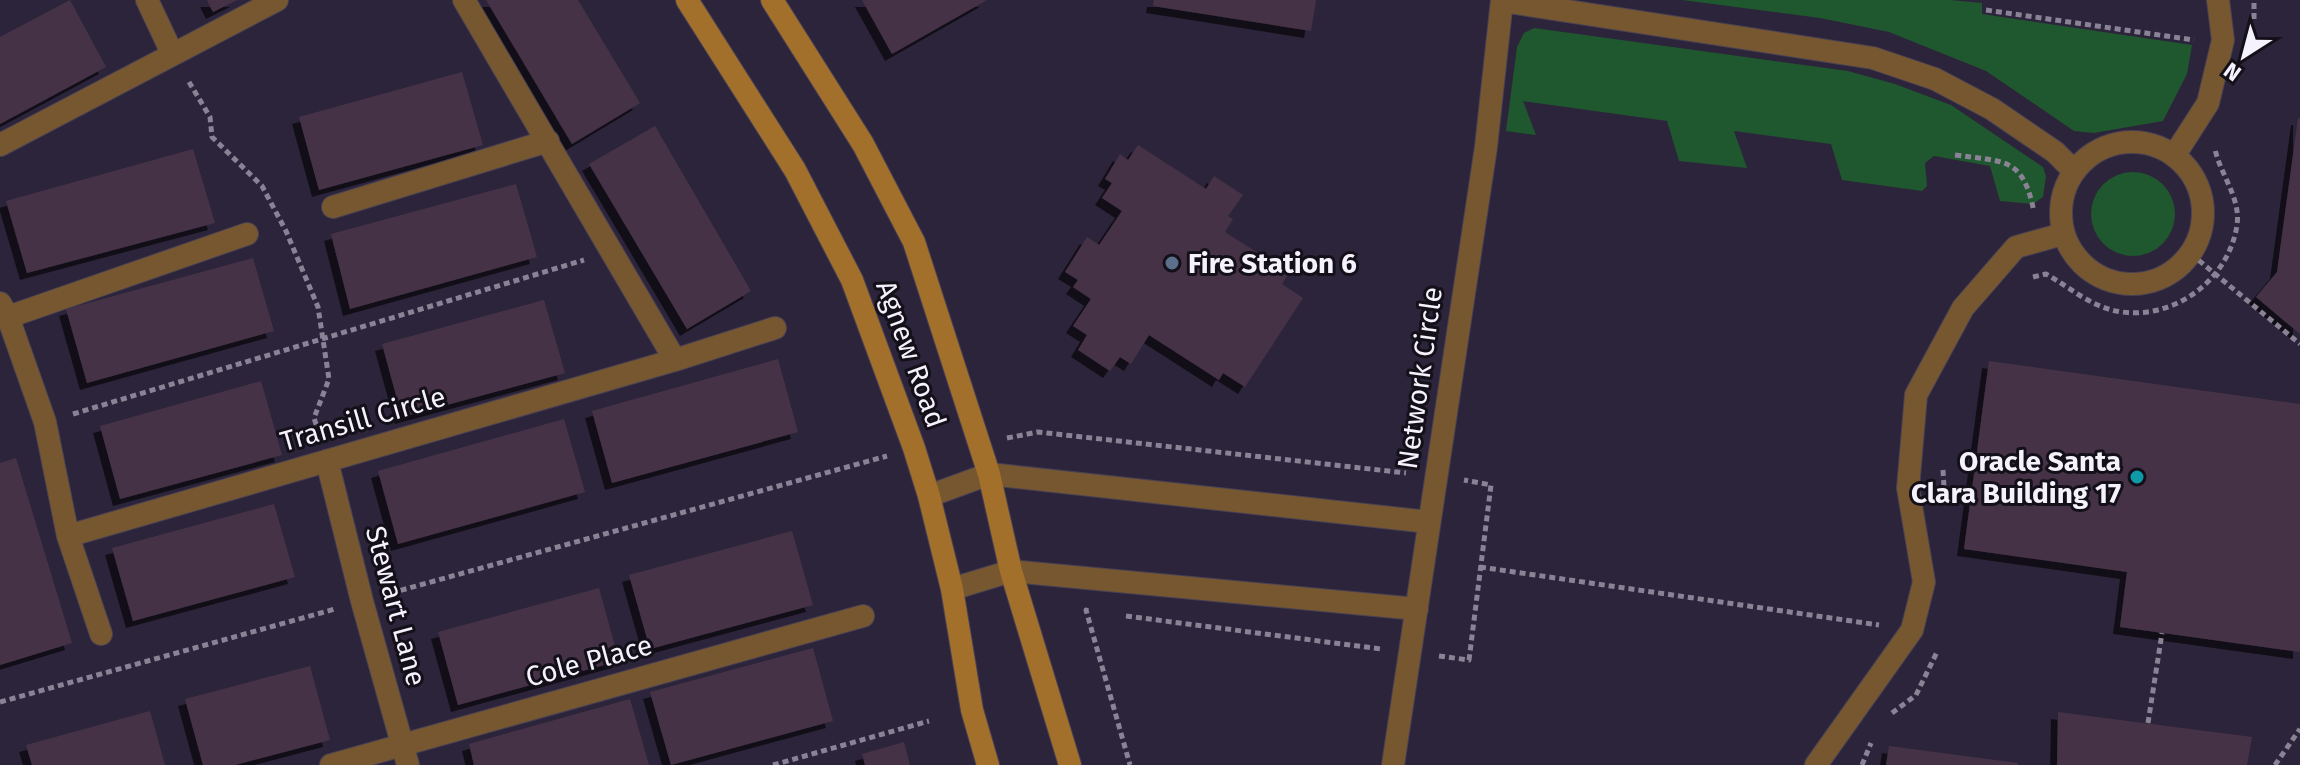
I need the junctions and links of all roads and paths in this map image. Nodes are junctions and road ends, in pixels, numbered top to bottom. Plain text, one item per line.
1 (147, 0) edge
2 (277, 0) edge
3 (464, 0) edge
4 (687, 0) edge
5 (772, 0) edge
6 (1502, 0) edge
7 (2218, 0) edge
8 (2254, 0) edge
9 (1986, 10) dead end
10 (2223, 40) junction
11 (172, 53) junction
12 (2221, 138) dead end
13 (548, 141) junction
14 (0, 145) edge
15 (1955, 155) dead end
16 (2174, 156) junction
17 (2074, 171) junction
18 (333, 207) dead end
19 (247, 234) dead end
20 (2063, 234) junction
21 (2040, 242) junction
22 (612, 251) junction
23 (2191, 254) junction
24 (2216, 273) junction
25 (2046, 274) junction
26 (2031, 277) dead end
27 (4, 310) edge
28 (775, 328) dead end
29 (2300, 344) edge
30 (675, 360) junction
31 (45, 422) junction
32 (979, 443) junction
33 (914, 448) junction
34 (1943, 456) dead end
35 (327, 461) junction
36 (989, 474) junction
37 (1436, 476) junction
38 (929, 496) junction
39 (1946, 516) dead end
40 (1429, 522) junction
41 (68, 536) junction
42 (1480, 567) junction
43 (1011, 571) junction
44 (952, 589) junction
45 (362, 601) junction
46 (1417, 609) junction
47 (1101, 612) dead end
48 (1117, 614) dead end
49 (863, 616) dead end
50 (1912, 630) junction
51 (2162, 633) dead end
52 (101, 634) dead end
53 (1940, 642) dead end
54 (1410, 653) junction
55 (0, 702) edge
56 (929, 721) dead end
57 (1880, 722) dead end
58 (2148, 723) dead end
59 (2300, 729) edge
60 (1874, 736) dead end
61 (405, 754) edge
62 (331, 765) edge
63 (773, 765) edge
64 (988, 765) edge
65 (1070, 765) edge
66 (1130, 765) edge
67 (1393, 765) edge
68 (1816, 765) edge
69 (1862, 765) edge
70 (2275, 765) edge

1 - 11 street
2 - 11 street
3 - 13 street
4 - 33 main road, Agnew Road
5 - 32 main road, Agnew Road
6 - 17 street
6 - 37 street, Network Circle
7 - 10 street
8 - 10 path
9 - 10 path
10 - 16 street
11 - 14 street
12 - 24 path
13 - 18 street
13 - 22 street
15 - 21 path
16 - 17 street
16 - 23 street
17 - 20 street
19 - 27 street
20 - 21 street
20 - 23 street
21 - 25 path
21 - 50 street
22 - 30 street
22 - 31 path
23 - 24 path
24 - 25 path
24 - 29 path
25 - 26 path
27 - 31 street
28 - 30 street, Transill Circle
30 - 35 street, Transill Circle
31 - 41 street
32 - 36 main road, Agnew Road
32 - 37 path
33 - 38 main road, Agnew Road
33 - 45 path
34 - 39 path
35 - 41 street, Transill Circle
35 - 45 street, Stewart Lane
36 - 38 street
36 - 40 street
36 - 43 main road, Agnew Road
37 - 40 street, Network Circle
37 - 42 path
38 - 44 main road, Agnew Road
40 - 46 street, Network Circle
41 - 52 street
42 - 50 path
42 - 54 path
43 - 44 street
43 - 46 street
43 - 65 main road, Agnew Road
44 - 64 main road, Agnew Road
45 - 55 path
45 - 61 street, Stewart Lane
46 - 54 street, Network Circle
47 - 66 path
48 - 54 path
49 - 61 street, Cole Place
50 - 68 street
51 - 58 path
53 - 57 path
54 - 67 street, Network Circle
56 - 63 path
59 - 70 path
60 - 69 path
61 - 62 street, Cole Place

